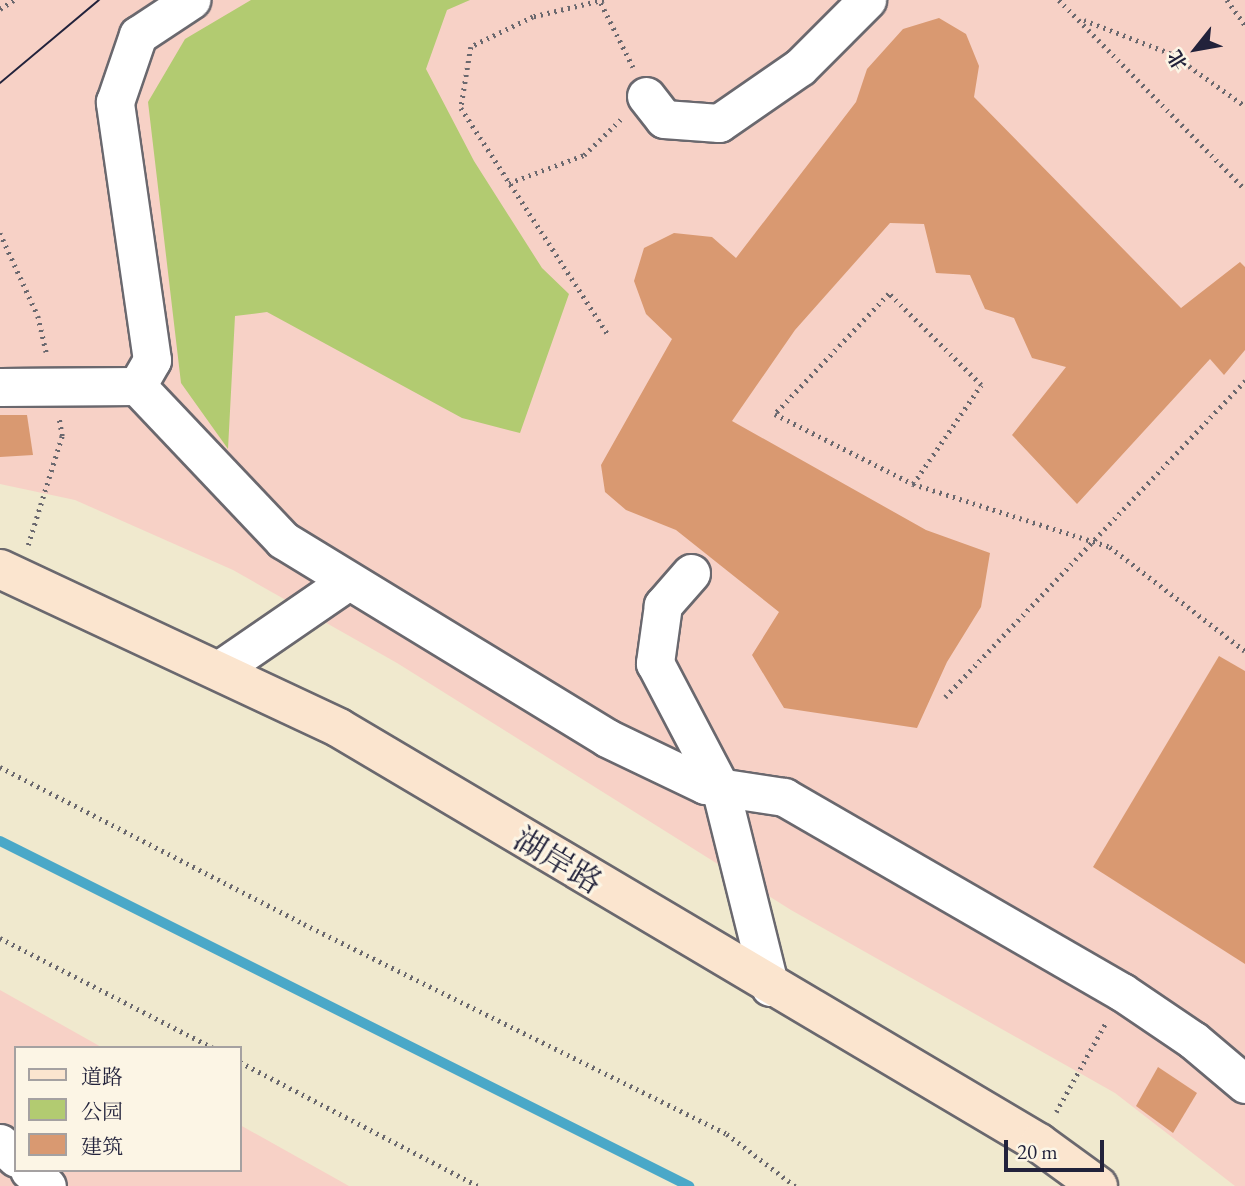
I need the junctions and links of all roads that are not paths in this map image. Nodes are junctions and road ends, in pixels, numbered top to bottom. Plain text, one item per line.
1 (191, 0) edge
2 (867, 0) edge
3 (646, 96) road end
4 (137, 386) junction
5 (0, 387) edge
6 (0, 569) edge
7 (691, 573) dead end
8 (348, 581) junction
9 (220, 669) junction
10 (720, 787) junction
11 (770, 987) junction
12 (1245, 1084) edge
13 (0, 1143) edge
14 (14, 1156) edge
15 (31, 1172) edge
16 (47, 1186) edge
17 (1098, 1186) edge

1 - 4 street
2 - 3 street
4 - 5 street
4 - 8 street
6 - 9 street, 湖岸路
7 - 10 street
8 - 9 street
8 - 10 street
9 - 11 street, 湖岸路
10 - 11 street
10 - 12 street
11 - 17 street, 湖岸路
13 - 14 street
15 - 16 street

